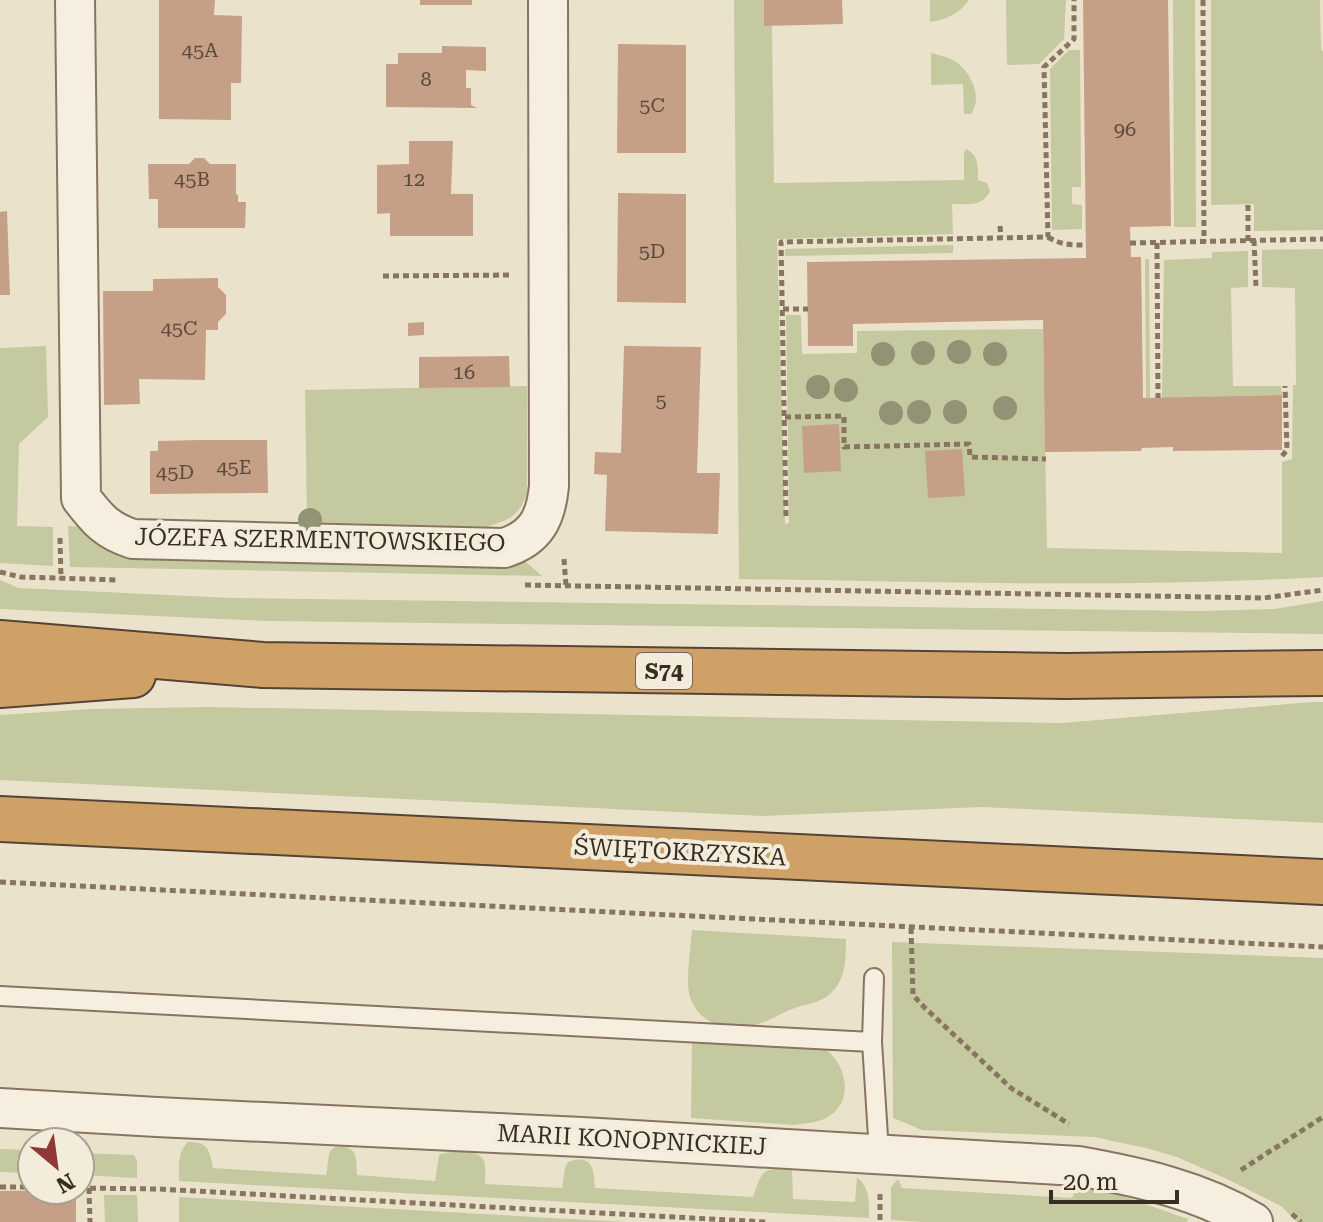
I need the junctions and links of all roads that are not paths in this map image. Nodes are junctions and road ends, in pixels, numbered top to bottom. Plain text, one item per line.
1 (75, 0) edge
2 (548, 0) edge
3 (0, 643) edge
4 (263, 665) junction
5 (1323, 673) edge
6 (0, 685) edge
7 (12, 823) edge
8 (1323, 882) edge
9 (874, 978) dead end
10 (0, 996) edge
11 (872, 1042) junction
12 (0, 1108) edge
13 (879, 1153) junction
14 (1253, 1222) edge

1 - 2 street, JÓZEFA SZERMENTOWSKIEGO
3 - 4 highway
4 - 5 highway, S74
4 - 6 highway, S74
7 - 8 highway, ŚWIĘTOKRZYSKA
9 - 11 lane
10 - 11 lane
11 - 13 lane
12 - 13 street, MARII KONOPNICKIEJ
13 - 14 street, MARII KONOPNICKIEJ

